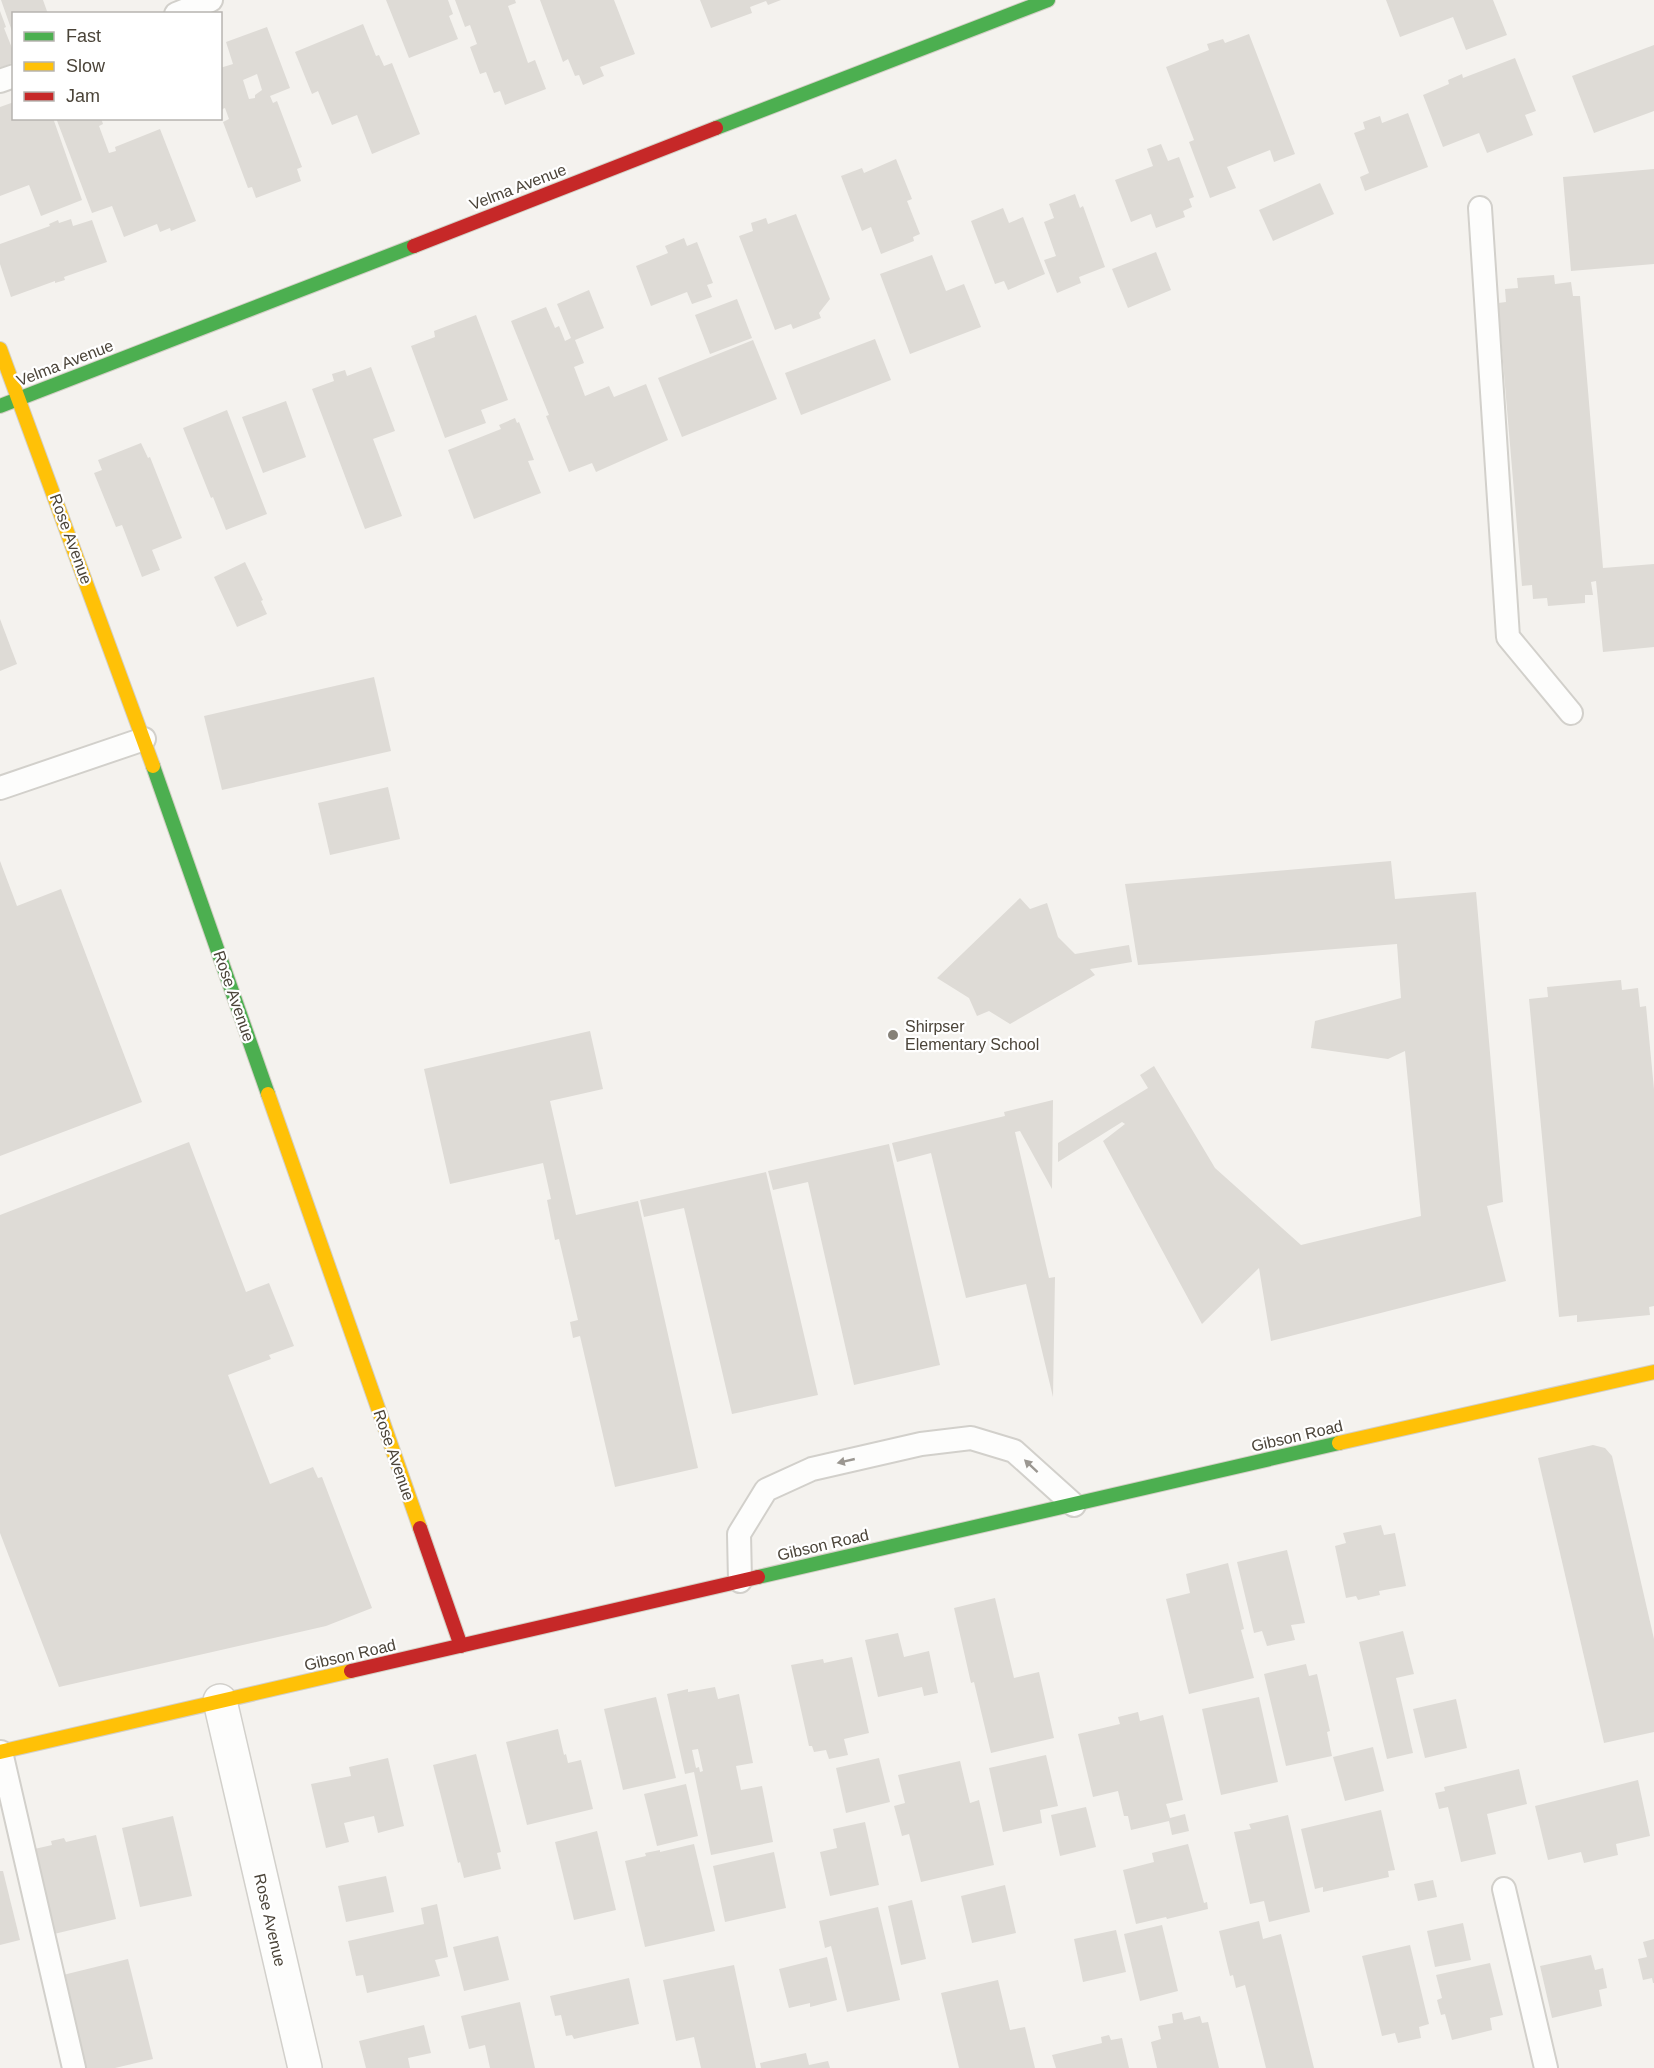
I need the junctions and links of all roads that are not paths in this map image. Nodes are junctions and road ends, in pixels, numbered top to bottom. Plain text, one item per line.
1 (211, 0) edge
2 (1048, 0) edge
3 (181, 12) edge
4 (1480, 208) dead end
5 (0, 349) edge
6 (19, 399) junction
7 (0, 406) edge
8 (1571, 713) dead end
9 (144, 739) junction
10 (0, 788) edge
11 (1654, 1372) edge
12 (1074, 1505) junction
13 (740, 1581) junction
14 (461, 1646) junction
15 (220, 1701) junction
16 (0, 1752) edge
17 (1504, 1889) dead end
18 (74, 2068) edge
19 (304, 2068) edge
20 (1546, 2068) edge

1 - 3 lane
2 - 6 street, Velma Avenue
4 - 8 lane
5 - 6 street, Rose Avenue
6 - 7 street, Velma Avenue
6 - 9 street, Rose Avenue
9 - 10 lane
9 - 14 street, Rose Avenue
11 - 12 street, Gibson Road
12 - 13 street, Gibson Road
12 -> 13 lane
13 - 14 street, Gibson Road
14 - 15 street, Gibson Road
15 - 16 street, Gibson Road
15 - 19 street, Rose Avenue
16 - 18 lane
17 - 20 lane

